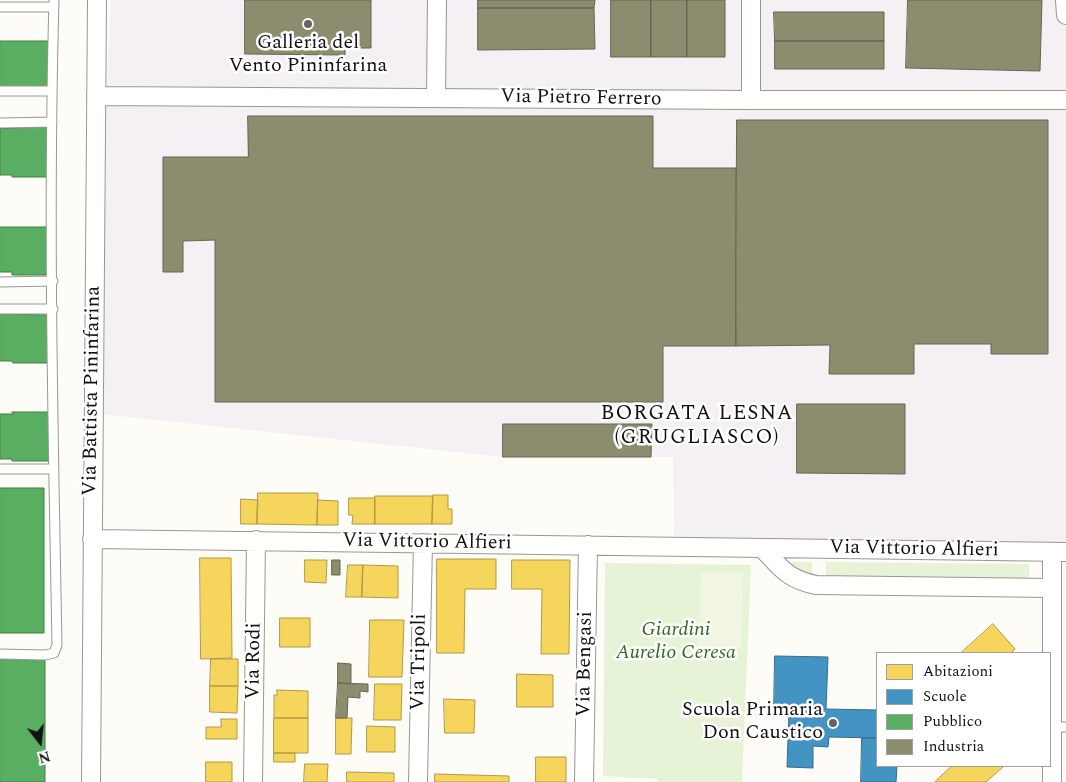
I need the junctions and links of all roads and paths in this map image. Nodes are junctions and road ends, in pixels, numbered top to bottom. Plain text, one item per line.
1 (97, 0) edge
2 (437, 0) edge
3 (751, 0) edge
4 (1065, 0) edge
5 (54, 3) edge
6 (0, 7) edge
7 (1066, 15) edge
8 (0, 91) edge
9 (52, 91) junction
10 (96, 96) junction
11 (436, 98) junction
12 (751, 100) junction
13 (1066, 100) edge
14 (52, 122) junction
15 (0, 123) edge
16 (52, 281) junction
17 (0, 282) edge
18 (0, 308) edge
19 (53, 309) junction
20 (0, 469) edge
21 (53, 469) junction
22 (92, 539) junction
23 (256, 540) junction
24 (423, 543) junction
25 (588, 545) junction
26 (762, 548) junction
27 (1059, 552) edge
28 (1051, 588) junction
29 (0, 654) edge
30 (1059, 727) edge
31 (91, 782) edge
32 (253, 782) edge
33 (418, 782) edge
34 (584, 782) edge
35 (1052, 782) edge

1 - 10 street, Via Battista Pininfarina
2 - 11 street
3 - 12 street
4 - 7 street
5 - 6 lane
5 - 9 lane
8 - 9 lane
9 - 14 lane
10 - 11 street, Via Pietro Ferrero
10 - 22 street, Via Battista Pininfarina
11 - 12 street, Via Pietro Ferrero
12 - 13 street, Via Pietro Ferrero
14 - 15 lane
14 - 16 lane
16 - 17 lane
16 - 19 lane
18 - 19 lane
19 - 21 lane
20 - 21 lane
21 - 29 lane
22 - 23 street, Via Vittorio Alfieri
22 - 31 street, Via Battista Pininfarina
23 - 24 street, Via Vittorio Alfieri
23 - 32 street, Via Rodi
24 - 25 street, Via Vittorio Alfieri
24 - 33 street, Via Tripoli
25 - 26 street, Via Vittorio Alfieri
25 - 34 street, Via Bengasi
26 - 27 street, Via Vittorio Alfieri
26 - 28 street, Via Vittorio Alfieri
27 - 28 street
28 - 30 street
30 - 35 street

